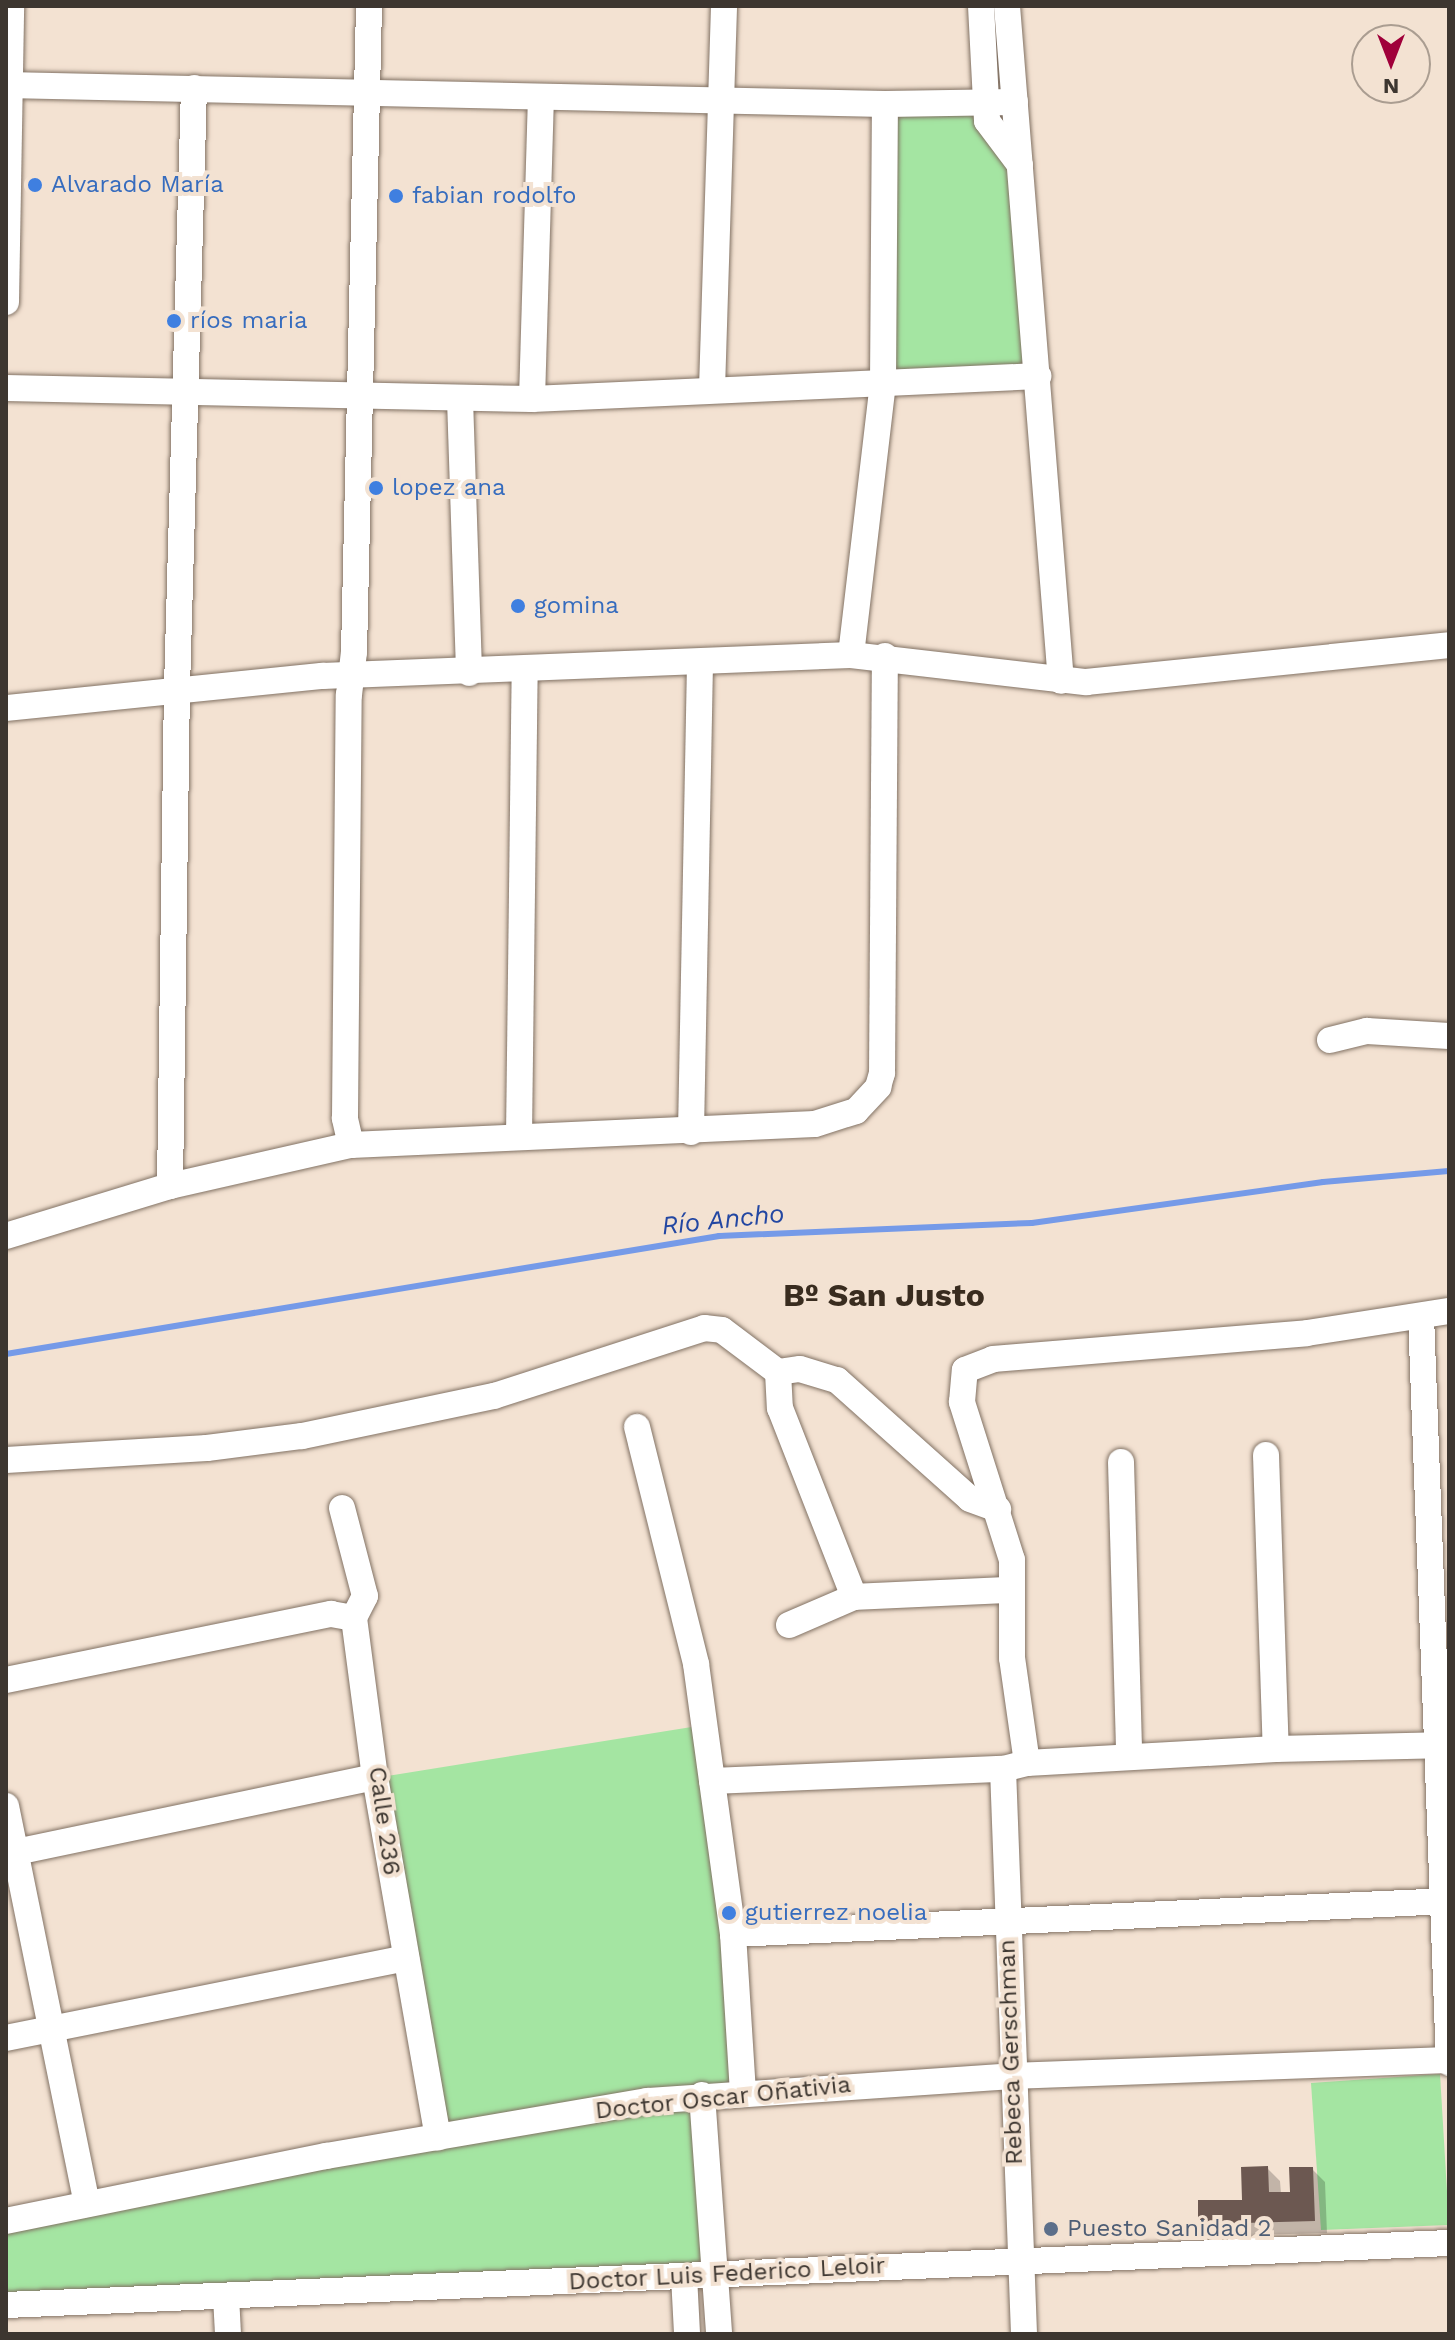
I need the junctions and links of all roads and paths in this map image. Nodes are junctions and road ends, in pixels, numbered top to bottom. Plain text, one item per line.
1 (11, 6) edge
2 (369, 6) edge
3 (724, 6) edge
4 (981, 6) edge
5 (1007, 6) edge
6 (8, 85) edge
7 (194, 88) junction
8 (368, 93) junction
9 (541, 97) junction
10 (721, 99) junction
11 (1015, 102) junction
12 (983, 103) junction
13 (885, 104) junction
14 (1020, 165) junction
15 (6, 302) edge
16 (1038, 376) junction
17 (883, 382) junction
18 (6, 388) edge
19 (712, 389) junction
20 (184, 392) junction
21 (359, 395) junction
22 (460, 399) junction
23 (532, 399) junction
24 (1449, 645) edge
25 (851, 655) junction
26 (885, 656) junction
27 (700, 663) junction
28 (525, 671) junction
29 (469, 673) junction
30 (352, 675) junction
31 (1061, 681) junction
32 (177, 688) junction
33 (6, 708) edge
34 (1449, 1036) edge
35 (1330, 1040) dead end
36 (691, 1132) junction
37 (519, 1136) junction
38 (351, 1145) junction
39 (170, 1186) junction
40 (6, 1236) edge
41 (1449, 1311) edge
42 (1421, 1316) junction
43 (778, 1372) junction
44 (637, 1427) dead end
45 (1266, 1455) dead end
46 (6, 1460) edge
47 (1121, 1462) dead end
48 (342, 1508) dead end
49 (998, 1509) junction
50 (1438, 1589) edge
51 (1010, 1590) junction
52 (854, 1597) junction
53 (354, 1618) junction
54 (789, 1625) dead end
55 (6, 1680) edge
56 (1442, 1745) edge
57 (1276, 1749) junction
58 (1129, 1756) junction
59 (1015, 1766) junction
60 (375, 1777) junction
61 (712, 1781) junction
62 (6, 1806) edge
63 (10, 1853) edge
64 (1445, 1901) edge
65 (1006, 1921) junction
66 (733, 1934) junction
67 (406, 1958) junction
68 (52, 2028) junction
69 (6, 2038) edge
70 (1449, 2060) edge
71 (1010, 2076) junction
72 (743, 2091) junction
73 (702, 2095) junction
74 (438, 2138) junction
75 (87, 2204) junction
76 (6, 2221) edge
77 (1449, 2243) edge
78 (1021, 2261) junction
79 (716, 2274) junction
80 (684, 2276) junction
81 (226, 2296) junction
82 (6, 2305) edge
83 (228, 2334) edge
84 (687, 2334) edge
85 (719, 2334) edge
86 (1024, 2334) edge

1 - 6 street
2 - 8 street
3 - 10 street
4 - 12 street
5 - 11 street
6 - 7 street
6 - 15 street
7 - 8 street
7 - 20 street
8 - 9 street
8 - 21 street
9 - 10 street
9 - 23 street
10 - 13 street
10 - 19 street
11 - 12 street
11 - 14 street
12 - 13 street
12 - 14 street
13 - 17 street
14 - 16 street
16 - 17 street
16 - 31 street
17 - 19 street
17 - 25 street
18 - 20 street
19 - 23 street
20 - 21 street
20 - 32 street
21 - 22 street
21 - 30 street
22 - 23 street
22 - 29 street
24 - 31 street
25 - 26 street
25 - 27 street
26 - 31 street
26 - 36 street
27 - 28 street
27 - 36 street
28 - 29 street
28 - 37 street
29 - 30 street
30 - 32 street
30 - 38 street
32 - 33 street
32 - 39 street
34 - 35 street
36 - 37 street
37 - 38 street
38 - 39 street
39 - 40 street
41 - 42 street
42 - 49 street, Rebeca Gerschman
42 - 50 street
43 - 46 street
43 - 49 street
43 - 52 street
44 - 61 street
45 - 57 street
47 - 58 street
48 - 53 street, Calle 236
49 - 51 street, Rebeca Gerschman
50 - 56 street
51 - 52 street
51 - 59 street, Rebeca Gerschman
52 - 54 street
53 - 55 street
53 - 60 street, Calle 236
56 - 57 street
56 - 64 street
57 - 58 street
58 - 59 street
59 - 61 street
59 - 65 street, Rebeca Gerschman
60 - 63 street
60 - 67 street, Calle 236
61 - 66 street
62 - 63 street
63 - 68 street
64 - 65 street
64 - 70 street
65 - 66 street
65 - 71 street, Rebeca Gerschman
66 - 72 street
67 - 68 street
67 - 74 street, Calle 236
68 - 69 street
68 - 75 street
70 - 71 street, Doctor Oscar Oñativia
71 - 72 street, Doctor Oscar Oñativia
71 - 78 street, Rebeca Gerschman
72 - 73 street, Doctor Oscar Oñativia
73 - 74 street, Doctor Oscar Oñativia
73 - 79 street
74 - 75 street, Doctor Oscar Oñativia
75 - 76 street, Doctor Oscar Oñativia
77 - 78 street, Doctor Luis Federico Leloir
78 - 79 street, Doctor Luis Federico Leloir
78 - 86 street, Rebeca Gerschman
79 - 80 street, Doctor Luis Federico Leloir
79 - 85 street
80 - 81 street, Doctor Luis Federico Leloir
80 - 84 street
81 - 82 street, Doctor Luis Federico Leloir
81 - 83 street

